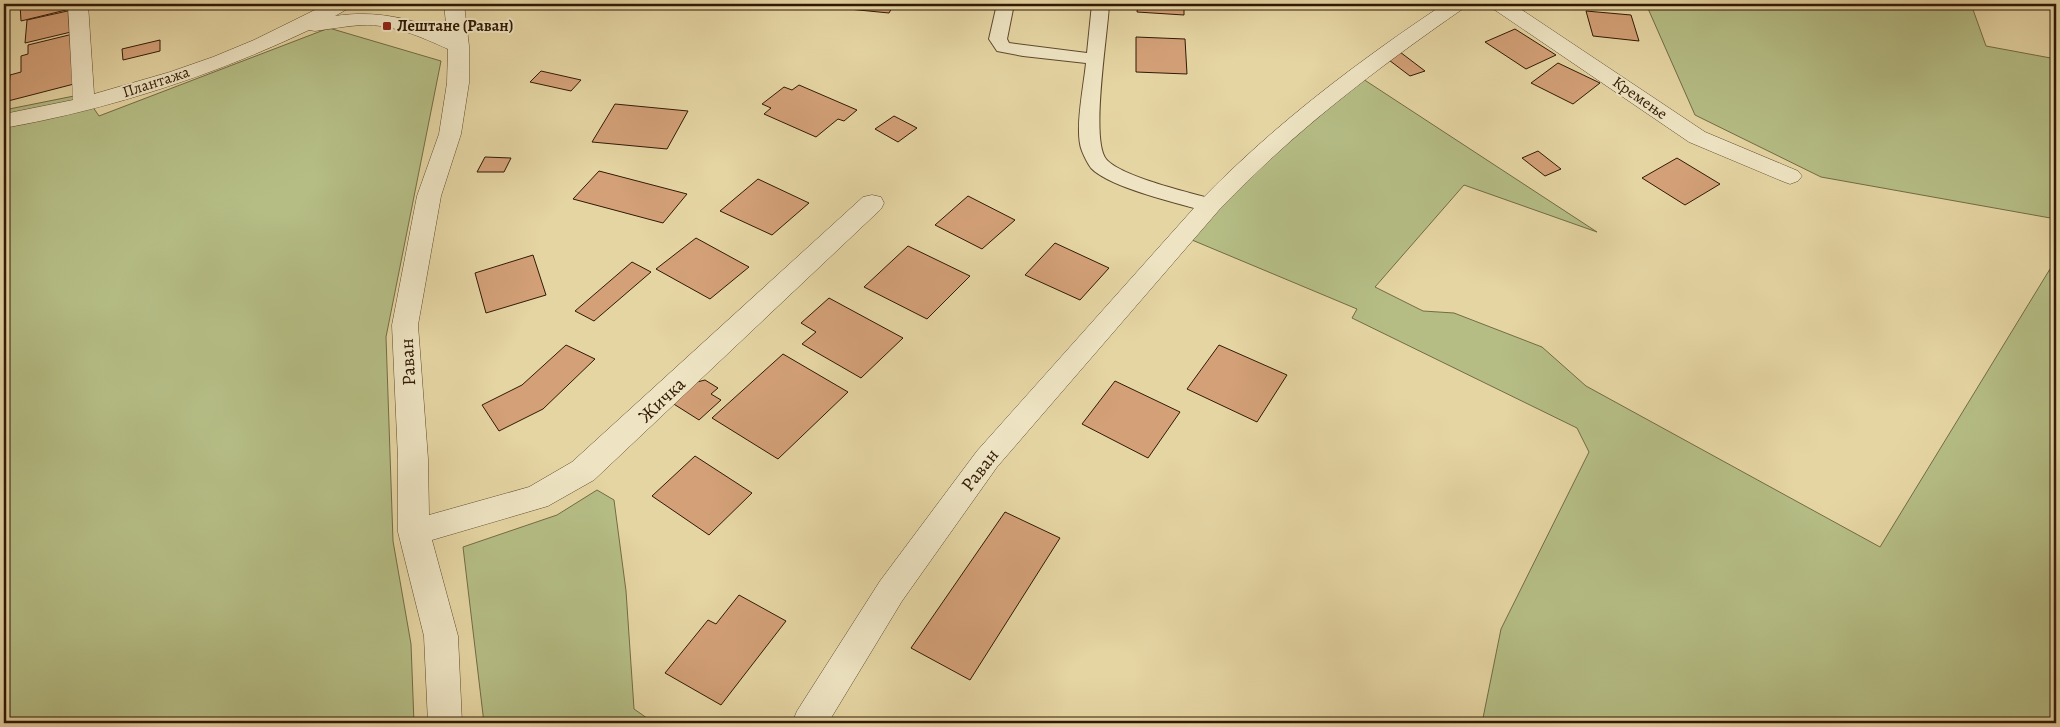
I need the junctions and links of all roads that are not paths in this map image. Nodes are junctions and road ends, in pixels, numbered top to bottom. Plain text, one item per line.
1 (78, 4) edge
2 (342, 4) edge
3 (454, 4) edge
4 (1005, 4) edge
5 (1101, 4) edge
6 (1458, 4) edge
7 (1499, 4) edge
8 (303, 26) junction
9 (459, 46) junction
10 (1096, 59) junction
11 (84, 103) junction
12 (4, 121) edge
13 (1790, 176) dead end
14 (872, 203) dead end
15 (1208, 204) junction
16 (414, 532) junction
17 (445, 723) edge
18 (809, 723) edge

1 - 11 street
2 - 8 street, Плантажа
3 - 9 street, Раван
4 - 10 lane
5 - 10 lane
6 - 15 street, Раван
7 - 13 street, Кремење
8 - 9 street, Плантажа
8 - 11 street, Плантажа
9 - 16 street, Раван
10 - 15 lane
11 - 12 street, Плантажа
14 - 16 street, Жичка
15 - 18 street, Раван
16 - 17 street, Раван

